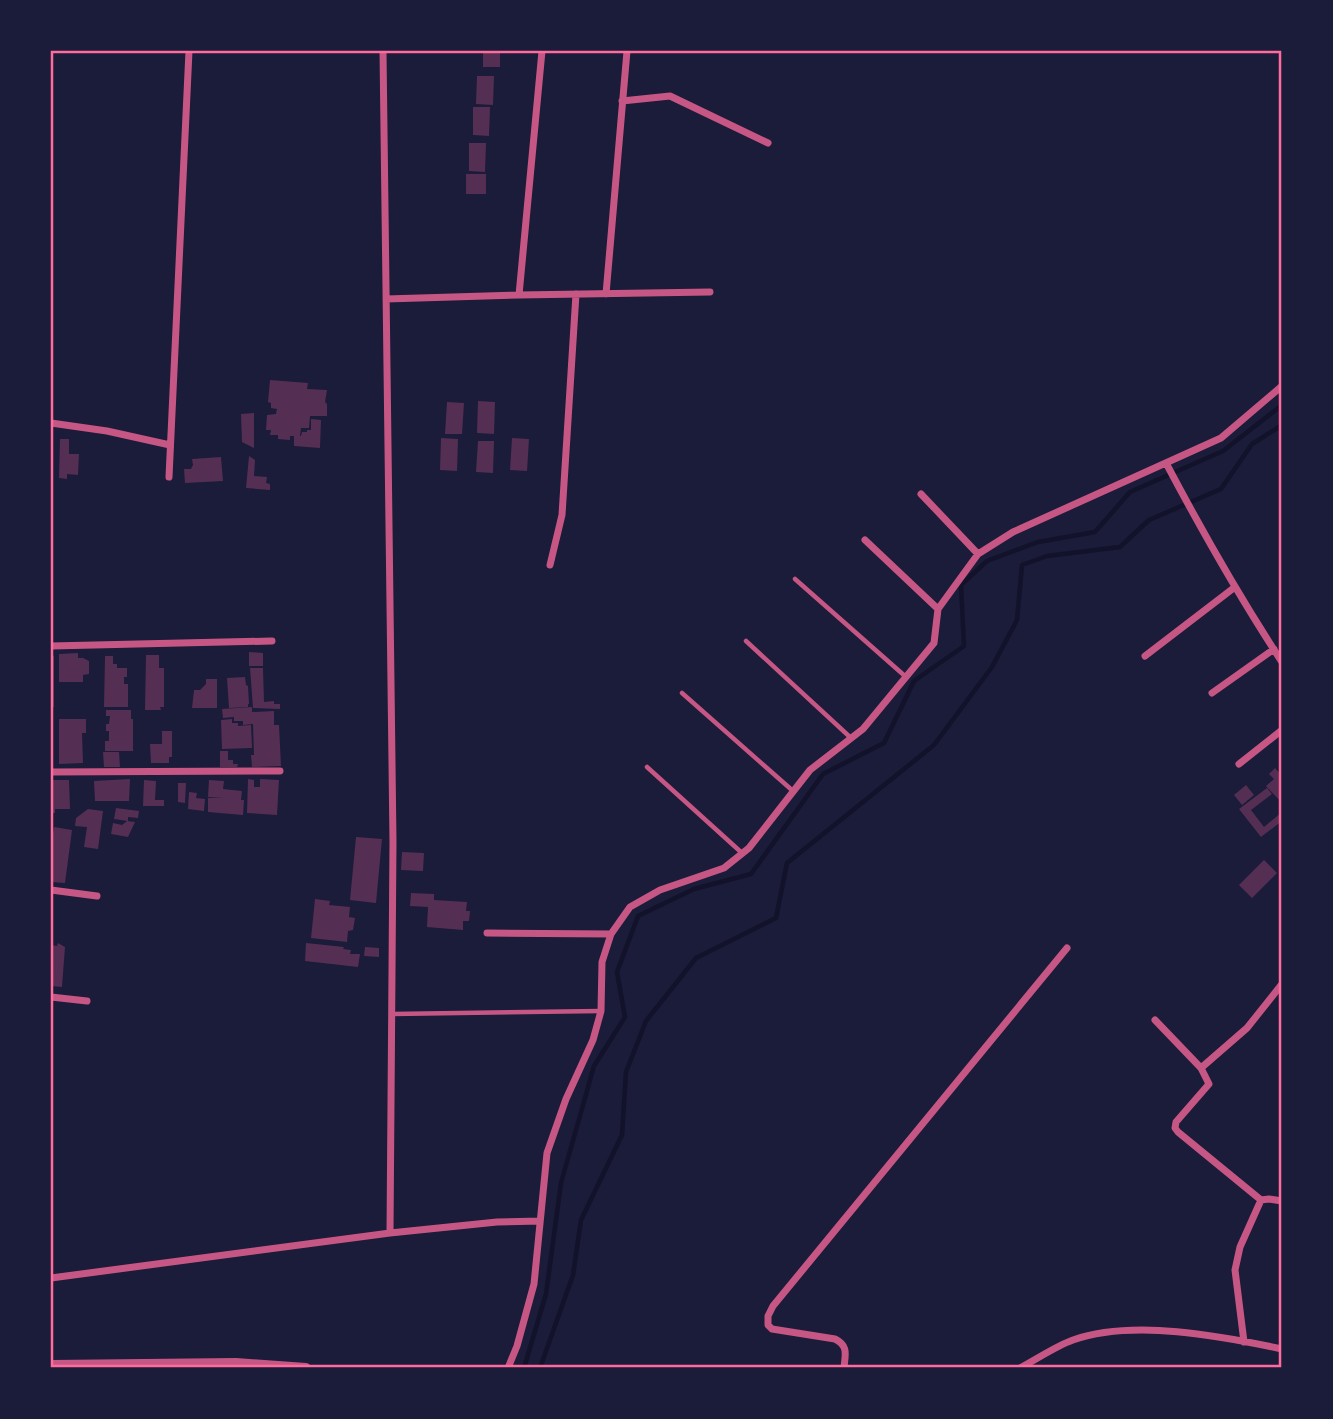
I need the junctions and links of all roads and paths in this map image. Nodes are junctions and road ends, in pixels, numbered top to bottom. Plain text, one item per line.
1 (189, 51) edge
2 (383, 51) edge
3 (542, 51) edge
4 (627, 51) edge
5 (622, 101) junction
6 (768, 143) dead end
7 (710, 292) dead end
8 (576, 294) junction
9 (606, 294) junction
10 (519, 295) junction
11 (386, 299) junction
12 (1282, 386) edge
13 (51, 423) edge
14 (170, 445) junction
15 (1166, 463) junction
16 (169, 477) dead end
17 (921, 494) dead end
18 (865, 541) dead end
19 (978, 554) junction
20 (550, 565) dead end
21 (795, 579) dead end
22 (1235, 587) junction
23 (939, 609) junction
24 (272, 641) dead end
25 (746, 641) dead end
26 (51, 646) edge
27 (1274, 649) junction
28 (1145, 656) dead end
29 (1282, 662) edge
30 (906, 677) junction
31 (682, 693) dead end
32 (1212, 693) dead end
33 (1282, 730) edge
34 (851, 738) junction
35 (1239, 764) dead end
36 (646, 767) dead end
37 (280, 771) dead end
38 (51, 772) edge
39 (793, 791) junction
40 (742, 853) junction
41 (51, 890) edge
42 (97, 896) dead end
43 (487, 933) dead end
44 (611, 934) junction
45 (1067, 948) dead end
46 (1282, 984) edge
47 (51, 997) edge
48 (87, 1000) dead end
49 (601, 1011) junction
50 (392, 1014) junction
51 (1155, 1020) dead end
52 (1201, 1068) junction
53 (1261, 1200) junction
54 (1282, 1201) edge
55 (540, 1222) junction
56 (390, 1233) junction
57 (51, 1278) edge
58 (1244, 1342) junction
59 (1282, 1349) edge
60 (51, 1365) edge
61 (306, 1368) edge
62 (508, 1368) edge
63 (844, 1368) edge
64 (1020, 1368) edge

1 - 14 street
2 - 11 street
3 - 10 street
4 - 5 street
5 - 6 street
5 - 9 street
7 - 9 street
8 - 9 street
8 - 10 street
8 - 20 street
10 - 11 street
11 - 50 street
12 - 15 street
13 - 14 street
14 - 16 street
15 - 19 street
15 - 22 street
17 - 19 street
18 - 23 street
19 - 23 street
21 - 30 lane
22 - 27 street
22 - 28 street
23 - 30 street
24 - 26 street
25 - 34 lane
27 - 29 street
27 - 32 street
30 - 34 street
31 - 39 lane
33 - 35 street
34 - 39 street
36 - 40 lane
37 - 38 street
39 - 40 street
40 - 44 street
41 - 42 street
43 - 44 street
44 - 49 street
45 - 63 street
46 - 52 street
47 - 48 street
49 - 50 lane
49 - 55 street
50 - 56 street
51 - 52 street
52 - 53 street
53 - 54 street
53 - 58 street
55 - 56 street
55 - 62 street
56 - 57 street
58 - 59 street
58 - 64 street
60 - 61 street

